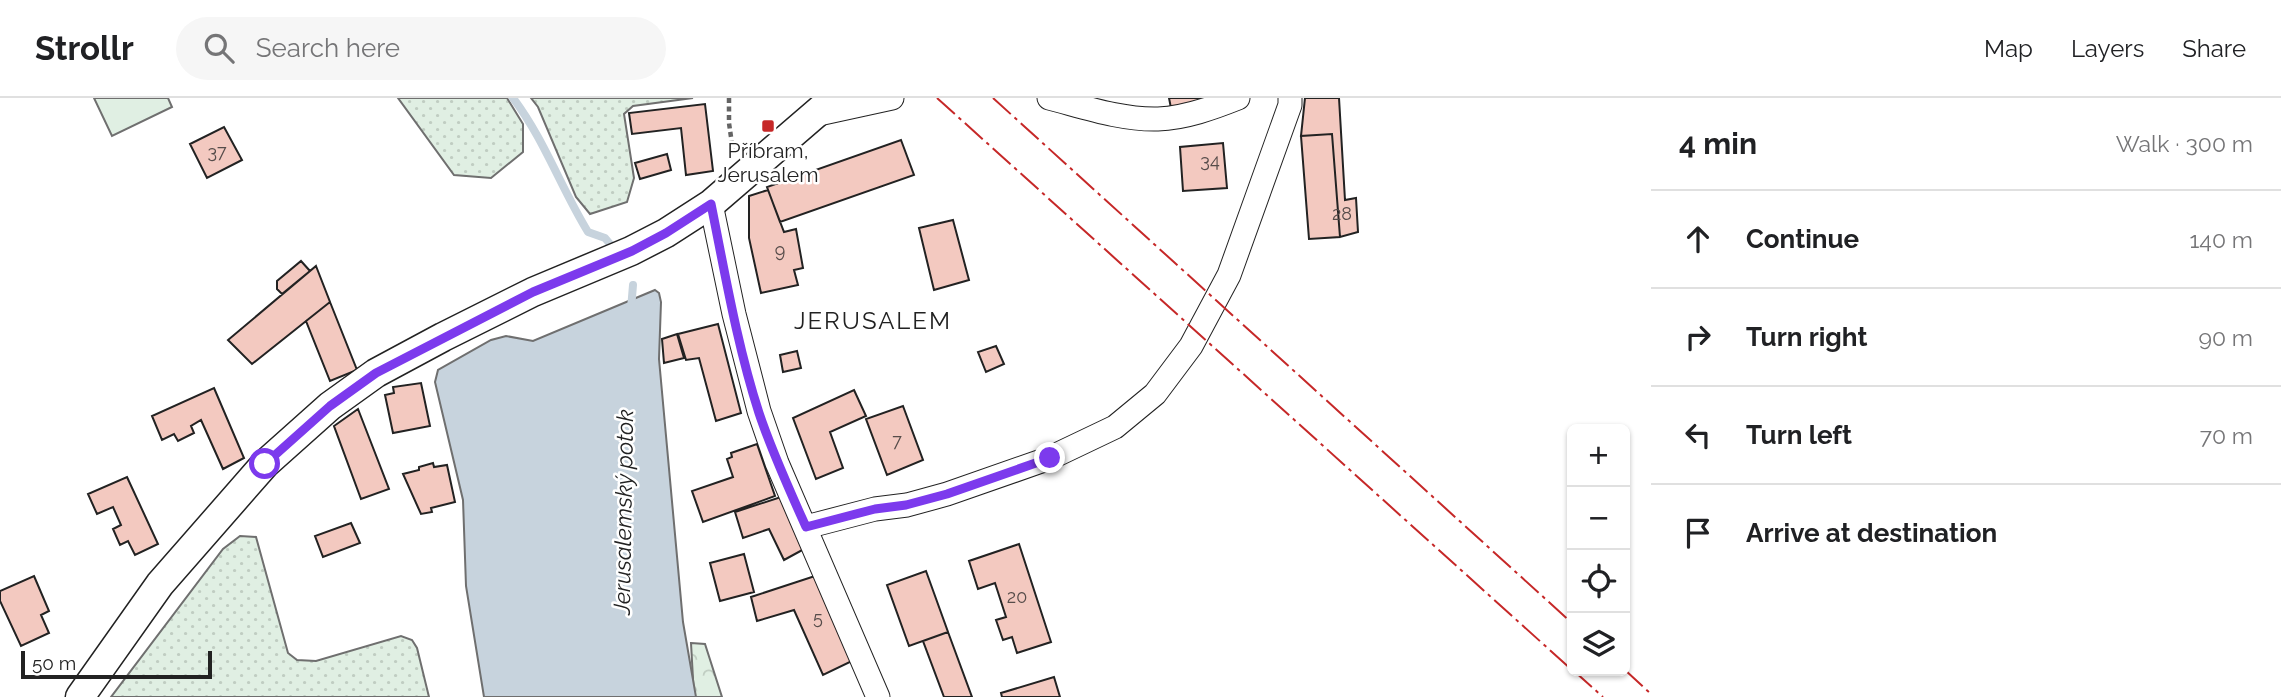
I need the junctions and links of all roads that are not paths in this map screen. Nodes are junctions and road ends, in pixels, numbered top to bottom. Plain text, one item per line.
1 (892, 98) edge
2 (1049, 98) edge
3 (1238, 98) edge
4 (1290, 98) edge
5 (824, 107) edge
6 (711, 204) junction
7 (806, 527) junction
8 (80, 697) edge
9 (878, 697) edge

1 - 5 street
2 - 3 street
4 - 7 street
5 - 6 street
6 - 7 street
6 - 8 street
7 - 9 street

